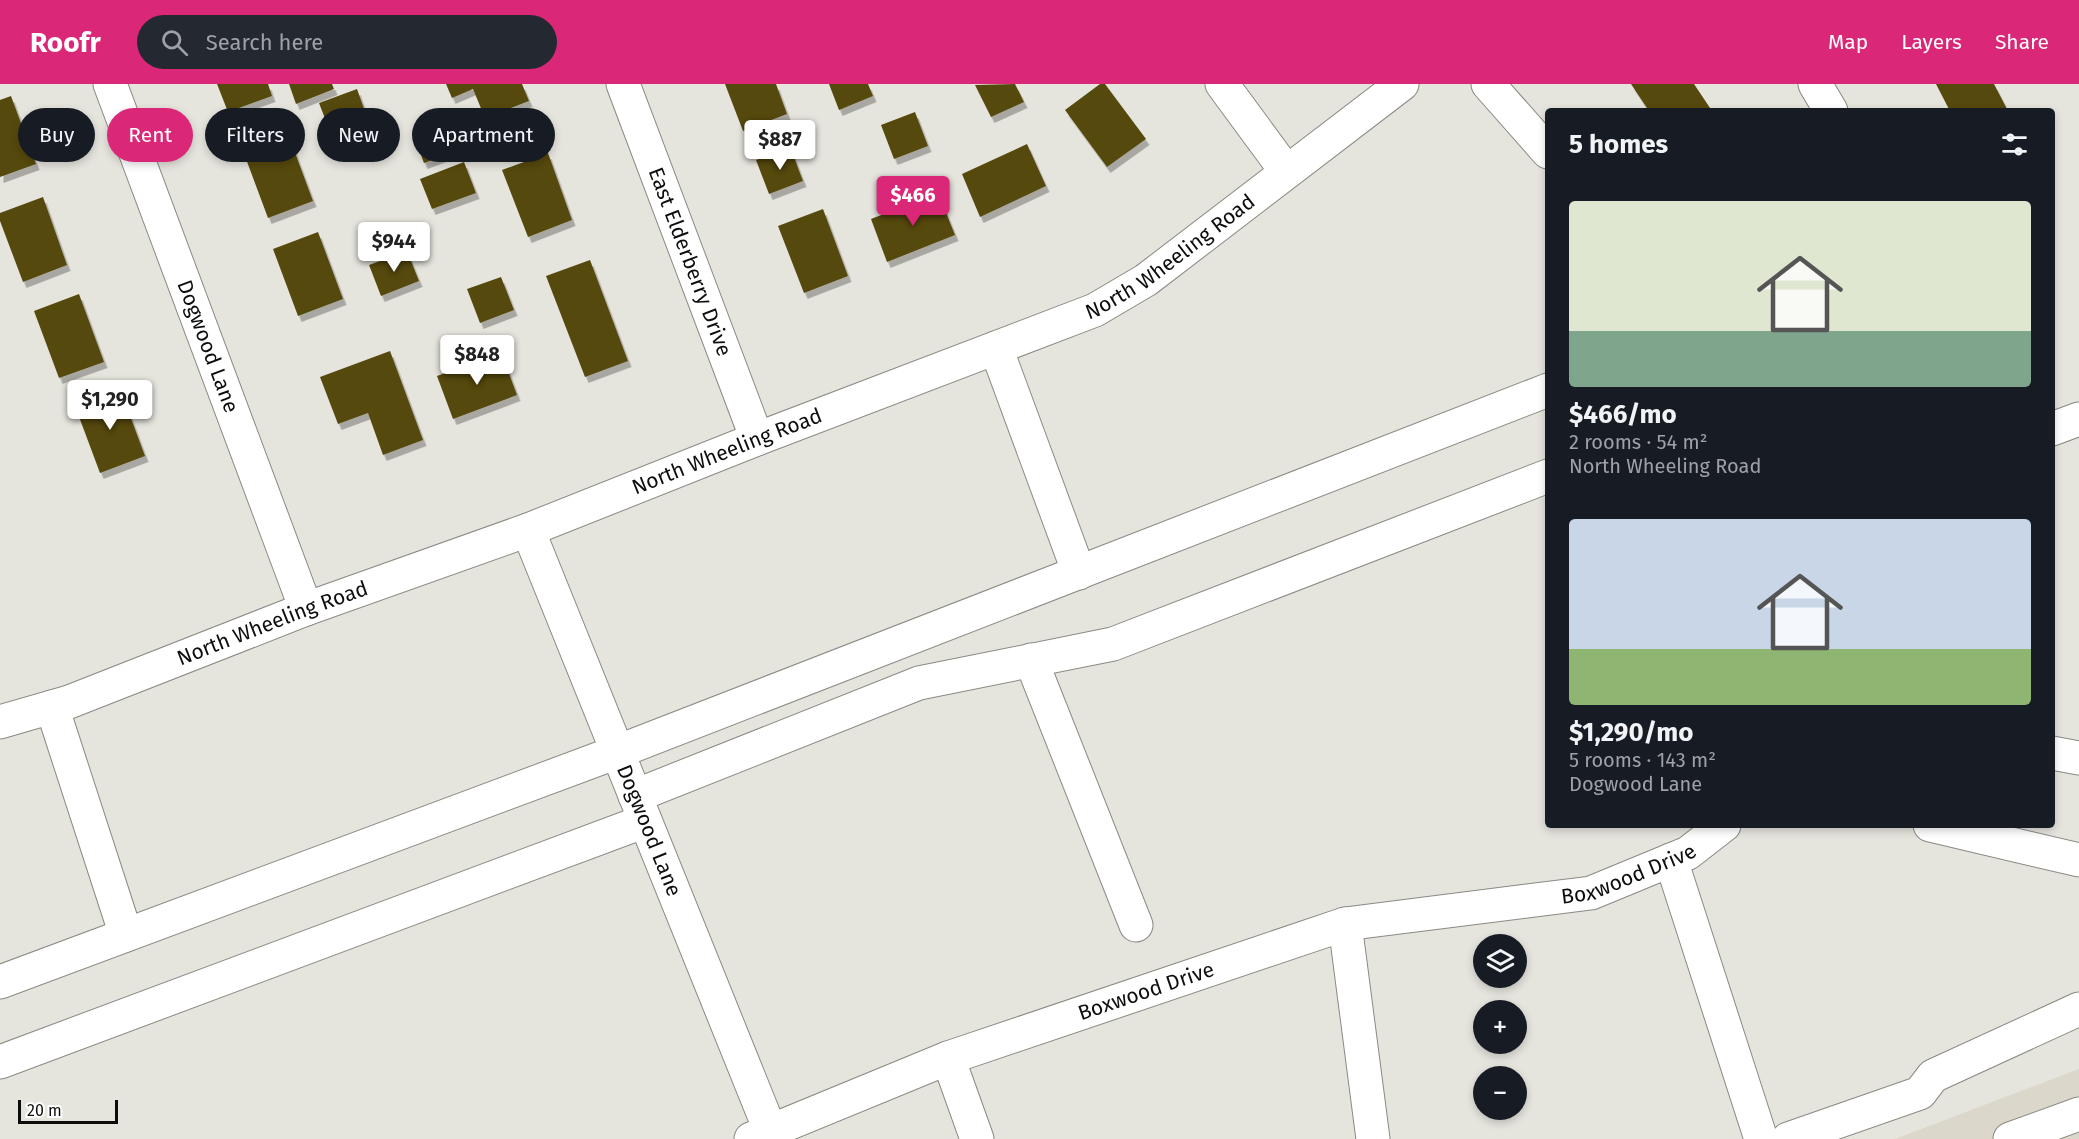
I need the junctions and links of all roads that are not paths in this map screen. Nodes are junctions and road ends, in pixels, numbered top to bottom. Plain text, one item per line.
1 (110, 84) edge
2 (623, 84) edge
3 (1222, 84) edge
4 (1402, 84) edge
5 (1488, 84) edge
6 (1815, 84) edge
7 (1829, 108) edge
8 (1545, 149) edge
9 (1286, 171) junction
10 (996, 348) junction
11 (1545, 391) edge
12 (2079, 419) edge
13 (2055, 428) edge
14 (758, 439) junction
15 (1545, 477) edge
16 (528, 530) junction
17 (1079, 573) junction
18 (306, 609) junction
19 (1031, 660) junction
20 (52, 707) junction
21 (0, 722) edge
22 (617, 752) junction
23 (2055, 754) edge
24 (2079, 758) edge
25 (640, 809) junction
26 (1720, 828) edge
27 (1943, 828) edge
28 (1671, 860) junction
29 (2079, 860) edge
30 (1345, 924) junction
31 (1136, 925) dead end
32 (126, 934) junction
33 (0, 982) edge
34 (2079, 1009) edge
35 (948, 1058) junction
36 (0, 1062) edge
37 (2079, 1114) edge
38 (760, 1134) edge
39 (977, 1139) edge
40 (1373, 1139) edge
41 (1761, 1139) edge
42 (1788, 1139) edge
43 (2010, 1139) edge

1 - 18 street, Dogwood Lane
2 - 14 street, East Elderberry Drive
3 - 9 street
4 - 9 street, North Wheeling Road
5 - 8 street
6 - 7 street
9 - 10 street, North Wheeling Road
10 - 14 street, North Wheeling Road
10 - 17 street
11 - 17 street
12 - 13 street
14 - 16 street, North Wheeling Road
15 - 19 street
16 - 18 street, North Wheeling Road
16 - 22 street, Dogwood Lane
17 - 22 street
18 - 20 street, North Wheeling Road
19 - 25 street
19 - 31 street
20 - 21 street, North Wheeling Road
20 - 32 street
22 - 25 street, Dogwood Lane
22 - 32 street
23 - 24 street
25 - 36 street
25 - 38 street, Dogwood Lane
26 - 28 street, Boxwood Drive
27 - 29 street
28 - 30 street, Boxwood Drive
28 - 41 street
30 - 35 street, Boxwood Drive
30 - 40 street
32 - 33 street
34 - 42 street
35 - 38 street, Boxwood Drive
35 - 39 street
37 - 43 street

